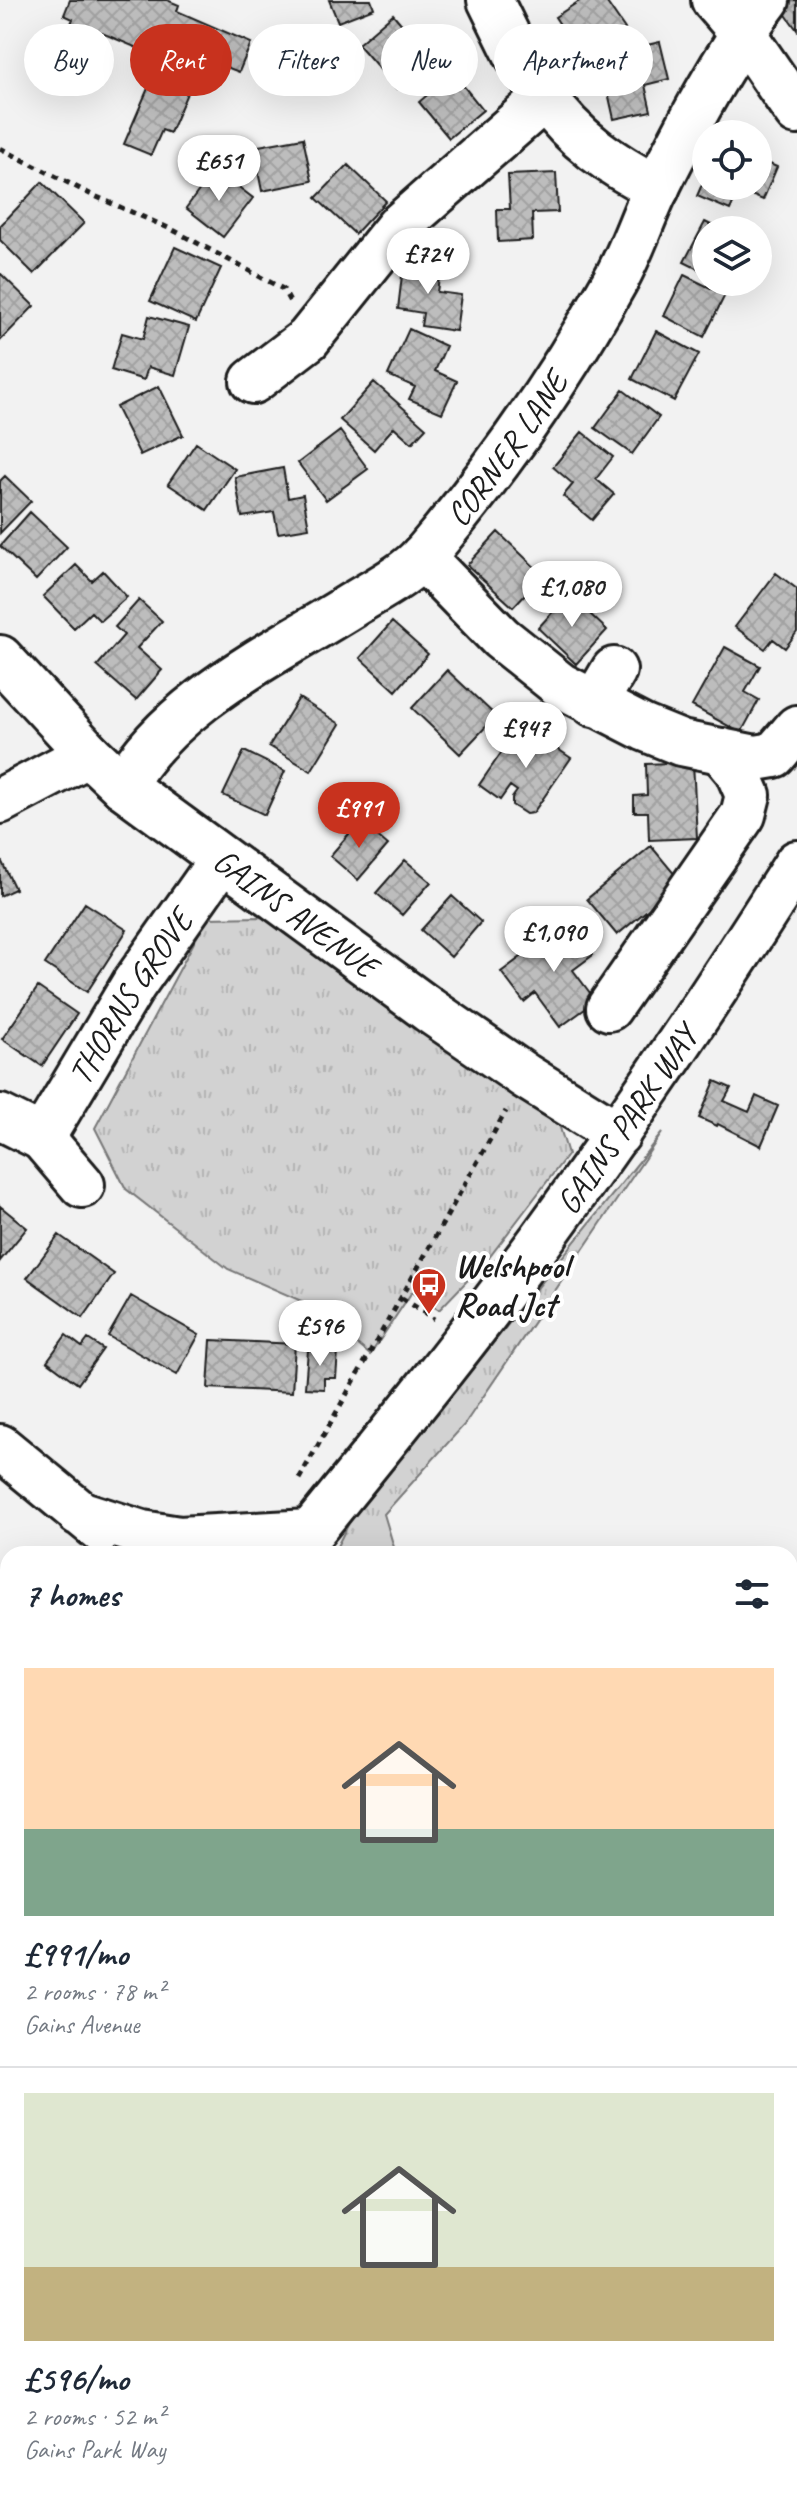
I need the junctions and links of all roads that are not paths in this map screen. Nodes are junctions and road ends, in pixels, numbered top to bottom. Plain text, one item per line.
1 (490, 0) edge
2 (714, 0) edge
3 (755, 16) edge
4 (545, 98) junction
5 (795, 105) edge
6 (657, 188) junction
7 (253, 381) dead end
8 (422, 557) junction
9 (0, 658) edge
10 (797, 728) edge
11 (721, 751) junction
12 (89, 754) junction
13 (123, 786) junction
14 (0, 801) edge
15 (222, 859) junction
16 (797, 863) edge
17 (609, 1008) dead end
18 (0, 1117) edge
19 (618, 1134) junction
20 (42, 1138) junction
21 (82, 1185) dead end
22 (0, 1447) edge
23 (79, 1513) junction
24 (301, 1543) edge
25 (121, 1546) edge

1 - 4 street
2 - 3 street
3 - 5 street
3 - 6 street, CORNER LANE
4 - 6 street
4 - 7 street
6 - 8 street, CORNER LANE
8 - 11 street
8 - 13 street, CORNER LANE
9 - 12 street, GAINS AVENUE
10 - 11 street
11 - 17 street
12 - 13 street, GAINS AVENUE
12 - 14 street
13 - 15 street, GAINS AVENUE
15 - 19 street, GAINS AVENUE
15 - 20 street, THORNS GROVE
16 - 19 street, GAINS PARK WAY
18 - 20 street
19 - 24 street, GAINS PARK WAY
20 - 21 street
22 - 23 street
23 - 24 street
23 - 25 street

